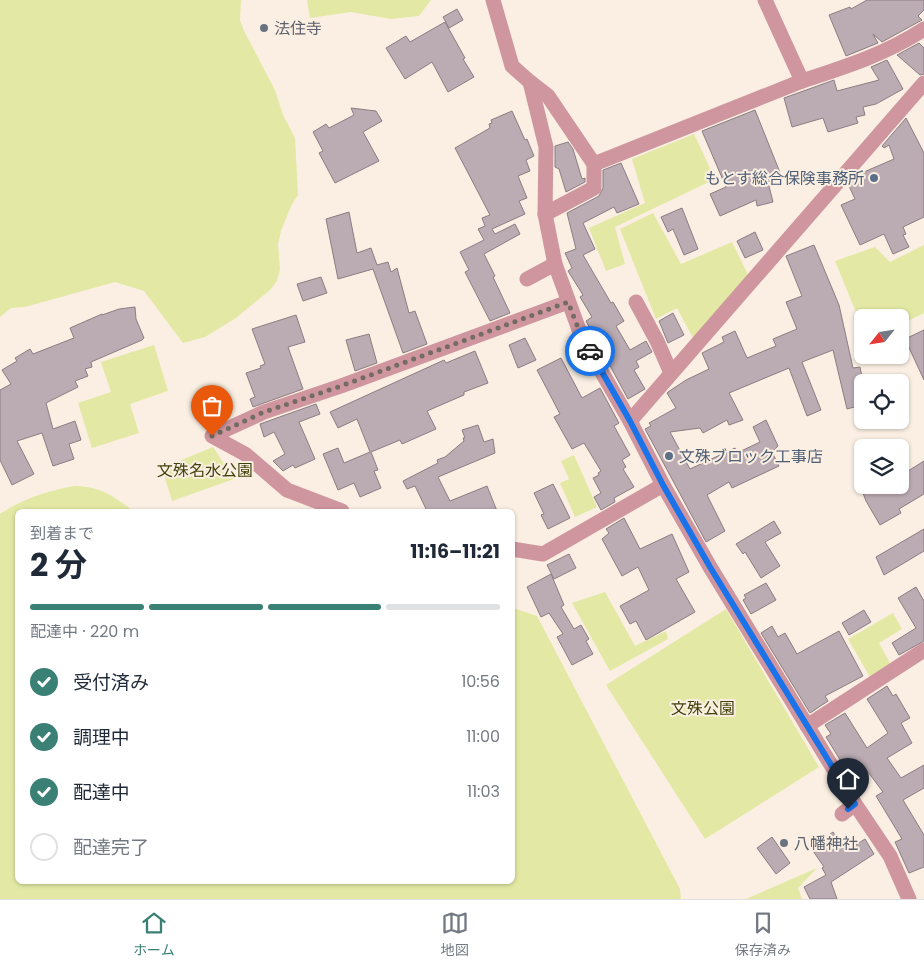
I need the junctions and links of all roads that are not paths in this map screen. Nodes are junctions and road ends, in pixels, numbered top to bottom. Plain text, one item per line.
1 (493, 0) edge
2 (765, 0) edge
3 (924, 29) edge
4 (802, 81) junction
5 (530, 82) junction
6 (924, 83) edge
7 (594, 164) junction
8 (545, 214) junction
9 (555, 264) junction
10 (527, 279) dead end
11 (568, 302) junction
12 (636, 302) dead end
13 (671, 373) junction
14 (630, 421) junction
15 (663, 485) junction
16 (337, 509) edge
17 (515, 549) edge
18 (924, 650) edge
19 (808, 726) junction
20 (855, 804) junction
21 (842, 814) dead end
22 (909, 899) edge

1 - 5 street
2 - 4 street
3 - 4 street
4 - 7 street
5 - 7 street
5 - 8 street
6 - 13 street
7 - 8 street
8 - 9 street
9 - 10 street
9 - 11 street
11 - 14 street
11 - 16 street
12 - 13 street
13 - 14 street
14 - 15 street
15 - 17 street
15 - 19 street
18 - 19 street
19 - 20 street
20 - 21 street
20 - 22 street

